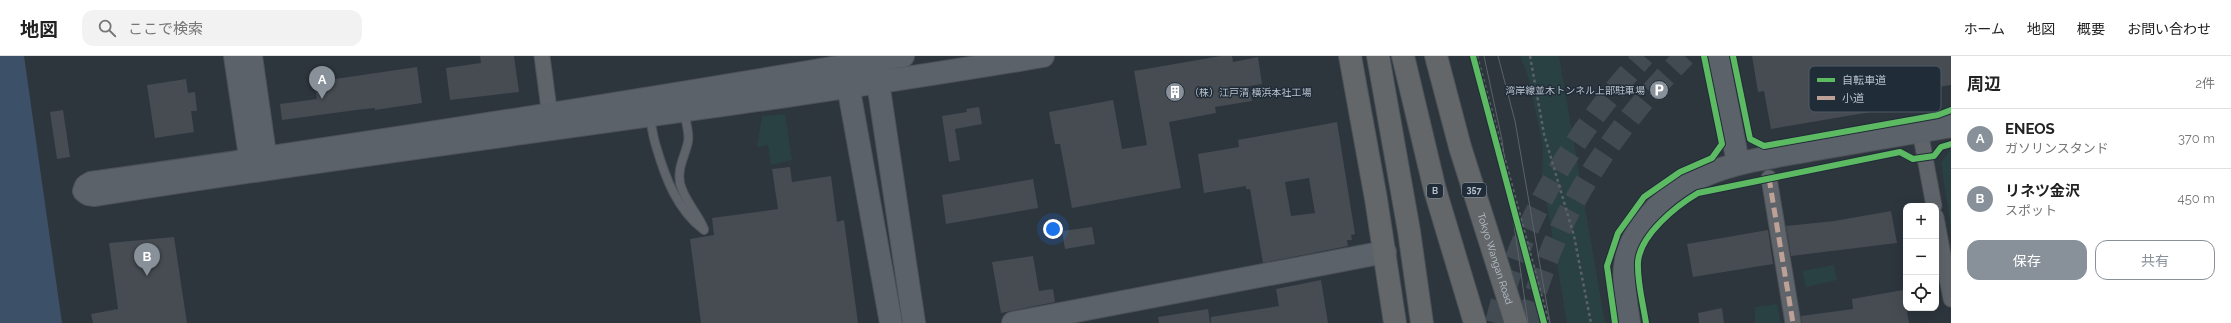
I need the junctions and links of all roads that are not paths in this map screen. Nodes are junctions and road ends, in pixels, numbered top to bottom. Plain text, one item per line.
1 (235, 56) edge
2 (251, 56) edge
3 (542, 56) edge
4 (903, 56) edge
5 (1043, 56) edge
6 (1350, 56) edge
7 (1378, 56) edge
8 (1403, 56) edge
9 (1436, 56) edge
10 (1718, 56) edge
11 (874, 58) edge
12 (843, 62) edge
13 (879, 84) junction
14 (849, 88) junction
15 (684, 110) junction
16 (649, 115) junction
17 (551, 121) junction
18 (1951, 126) edge
19 (1920, 131) junction
20 (1738, 163) junction
21 (259, 164) junction
22 (1769, 178) dead end
23 (1933, 203) edge
24 (1939, 234) edge
25 (1385, 252) junction
26 (1951, 300) edge
27 (891, 323) edge
28 (914, 323) edge
29 (1013, 323) edge
30 (1395, 323) edge
31 (1422, 323) edge
32 (1476, 323) edge
33 (1516, 323) edge
34 (1630, 323) edge
35 (1793, 323) edge

1 - 21 street
2 - 21 street
3 - 17 street
4 - 11 street
5 - 13 street
6 - 25 highway
7 - 31 highway
8 - 32 highway, B
9 - 33 highway, Tokyo Wangan Road / 357
10 - 20 street
11 - 12 street
11 - 13 street
12 - 14 street
12 - 17 street
13 - 14 street
13 - 28 street
14 - 15 street
14 - 27 street
15 - 16 street
15 - 16 lane
16 - 17 street
17 - 21 street
18 - 19 street
19 - 20 street
19 - 23 street
20 - 34 street
21 - 21 street
22 - 35 street
24 - 26 street
25 - 29 street
25 - 30 highway

